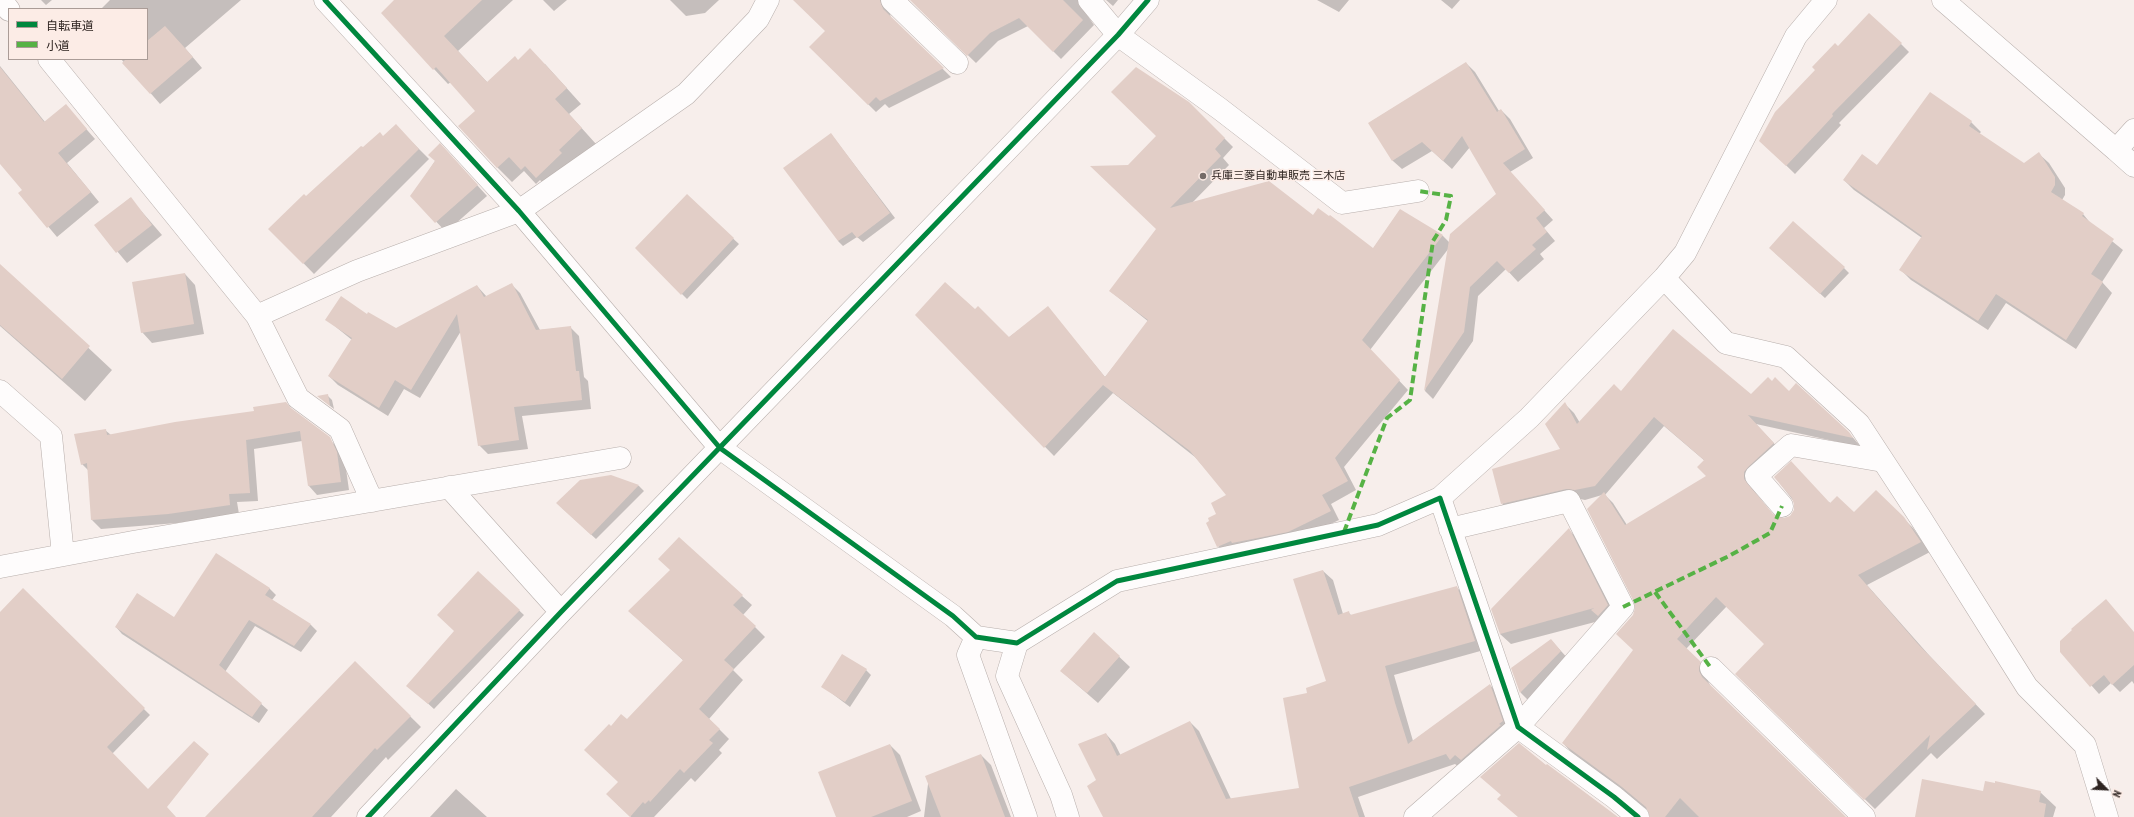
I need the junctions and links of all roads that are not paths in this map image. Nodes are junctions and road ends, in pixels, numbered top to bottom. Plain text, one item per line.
1 (1, 0) edge
2 (325, 0) edge
3 (768, 0) edge
4 (892, 0) edge
5 (1089, 0) edge
6 (1148, 0) edge
7 (1826, 0) edge
8 (1944, 0) edge
9 (8, 9) edge
10 (1118, 35) junction
11 (50, 60) edge
12 (957, 64) dead end
13 (2134, 130) edge
14 (2116, 150) junction
15 (2134, 166) edge
16 (1418, 191) dead end
17 (519, 211) junction
18 (1664, 278) junction
19 (257, 316) junction
20 (0, 390) edge
21 (720, 448) junction
22 (620, 458) dead end
23 (1883, 461) junction
24 (449, 487) junction
25 (1440, 498) junction
26 (372, 501) junction
27 (1782, 506) dead end
28 (1450, 529) junction
29 (63, 555) junction
30 (0, 567) edge
31 (561, 612) junction
32 (976, 637) junction
33 (1017, 644) junction
34 (1711, 668) dead end
35 (1518, 727) junction
36 (368, 817) edge
37 (1026, 817) edge
38 (1068, 817) edge
39 (1415, 817) edge
40 (1638, 817) edge
41 (1864, 817) edge
42 (2107, 817) edge

1 - 9 street
2 - 17 street
3 - 17 street
4 - 12 street
5 - 10 street
6 - 10 street
7 - 18 street
8 - 14 street
10 - 16 street
10 - 21 street
11 - 19 street
13 - 14 street
14 - 15 street
17 - 19 street
17 - 21 street
18 - 23 street
18 - 25 street
19 - 26 street
20 - 29 street
21 - 31 street
21 - 32 street
22 - 24 street
23 - 27 street
23 - 42 street
24 - 26 street
24 - 31 street
25 - 28 street
25 - 33 street
26 - 29 street
28 - 35 street
28 - 35 street
29 - 30 street
31 - 36 street
32 - 33 street
32 - 37 street
33 - 38 street
34 - 41 street
35 - 39 street
35 - 40 street

